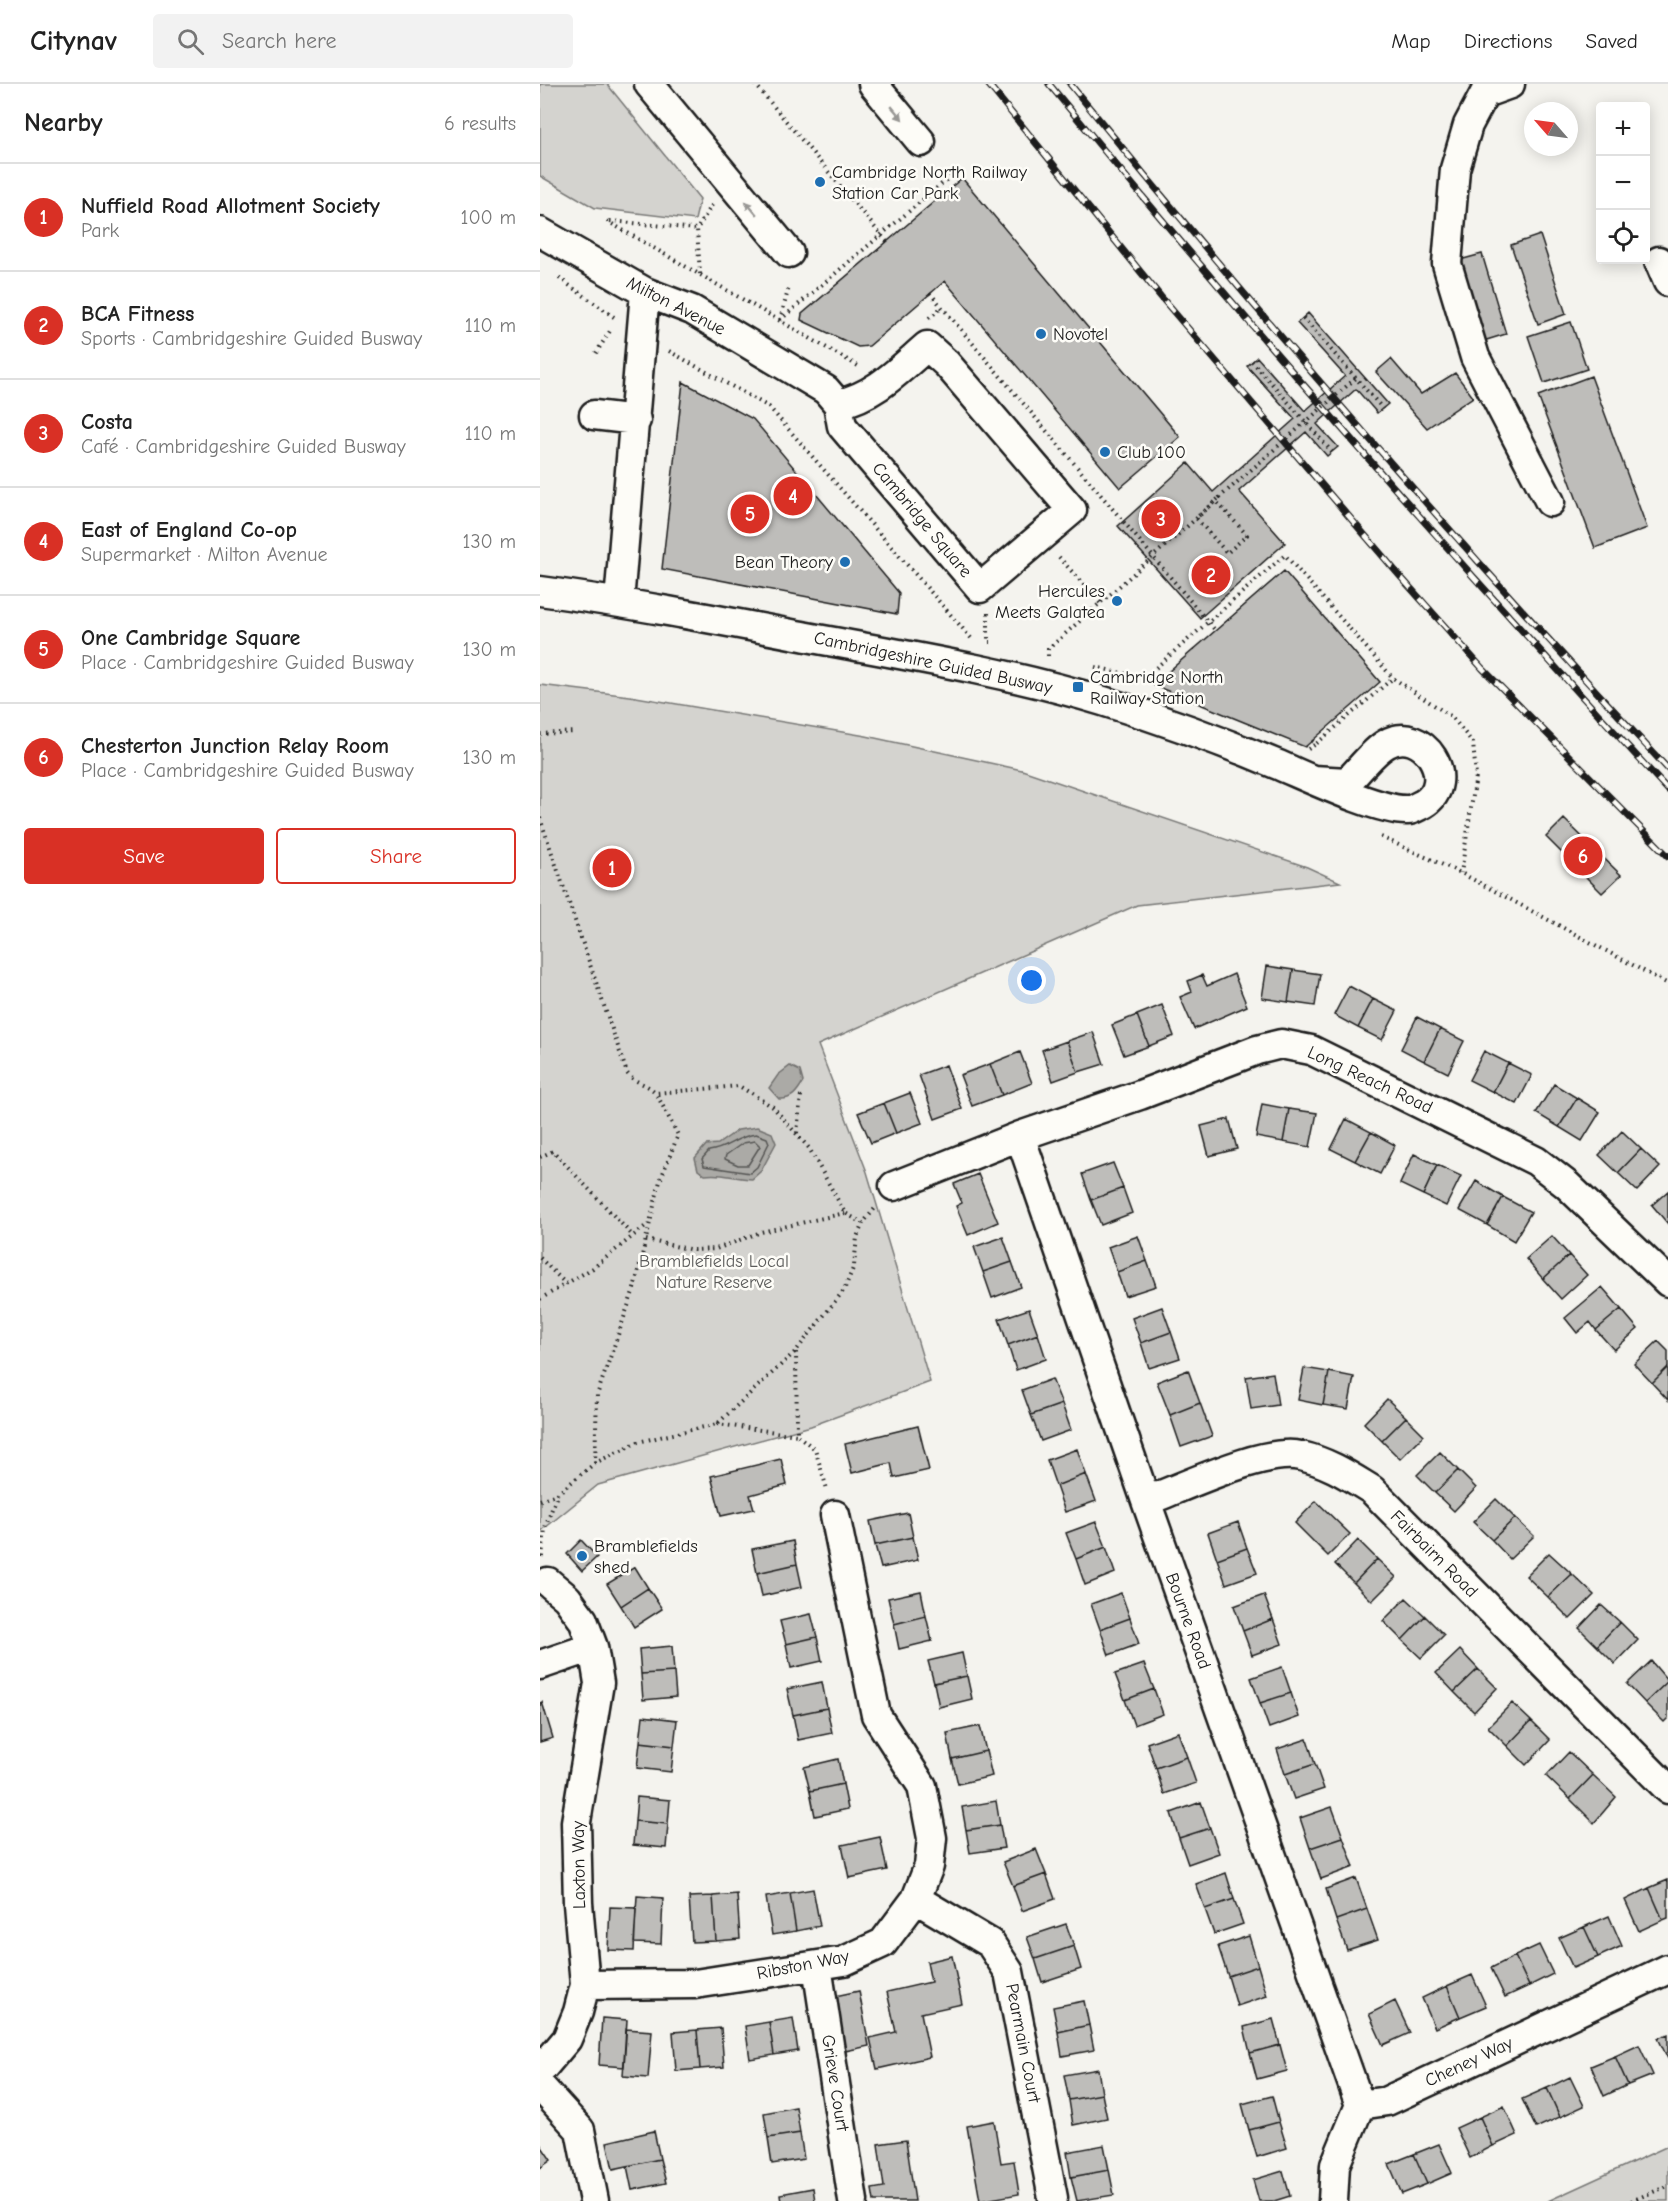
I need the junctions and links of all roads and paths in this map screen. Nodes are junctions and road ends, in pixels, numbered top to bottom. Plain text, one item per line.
1 (649, 84) edge
2 (754, 84) edge
3 (873, 84) edge
4 (1510, 84) edge
5 (921, 142) dead end
6 (951, 176) dead end
7 (730, 182) junction
8 (697, 229) junction
9 (540, 232) edge
10 (881, 235) junction
11 (887, 242) dead end
12 (789, 253) dead end
13 (549, 273) dead end
14 (700, 275) junction
15 (789, 287) dead end
16 (645, 292) junction
17 (930, 293) dead end
18 (942, 307) junction
19 (1302, 318) dead end
20 (780, 320) junction
21 (926, 320) dead end
22 (665, 350) dead end
23 (596, 352) dead end
24 (1252, 361) dead end
25 (866, 367) dead end
26 (1356, 378) junction
27 (838, 404) junction
28 (1383, 409) dead end
29 (594, 415) dead end
30 (636, 420) junction
31 (1306, 422) junction
32 (1332, 452) dead end
33 (1550, 502) dead end
34 (1029, 548) junction
35 (1152, 557) junction
36 (980, 588) junction
37 (540, 591) edge
38 (619, 602) junction
39 (1100, 603) junction
40 (1207, 621) junction
41 (1215, 630) dead end
42 (988, 642) junction
43 (998, 644) dead end
44 (1038, 653) dead end
45 (1048, 656) junction
46 (1058, 658) dead end
47 (1090, 666) dead end
48 (1393, 678) junction
49 (575, 732) dead end
50 (540, 734) edge
51 (1312, 741) dead end
52 (1371, 758) junction
53 (1313, 780) junction
54 (1391, 809) junction
55 (540, 818) edge
56 (1379, 836) dead end
57 (1461, 873) junction
58 (1668, 984) edge
59 (656, 1093) junction
60 (801, 1095) dead end
61 (796, 1134) junction
62 (1020, 1136) junction
63 (540, 1158) edge
64 (894, 1186) joint
65 (845, 1213) junction
66 (649, 1223) junction
67 (863, 1223) junction
68 (633, 1236) junction
69 (646, 1240) junction
70 (540, 1258) edge
71 (1668, 1282) edge
72 (566, 1284) junction
73 (540, 1299) edge
74 (796, 1351) junction
75 (717, 1424) junction
76 (796, 1435) junction
77 (595, 1463) junction
78 (557, 1494) junction
79 (540, 1500) edge
80 (1146, 1501) junction
81 (836, 1515) joint
82 (548, 1582) joint
83 (593, 1647) junction
84 (540, 1665) edge
85 (1668, 1789) edge
86 (916, 1899) junction
87 (818, 1965) junction
88 (1668, 1969) edge
89 (585, 1985) junction
90 (540, 2071) edge
91 (540, 2086) edge
92 (1360, 2105) junction
93 (1668, 2186) edge
94 (1053, 2198) dead end
95 (594, 2201) edge
96 (853, 2201) edge
97 (1333, 2201) edge
98 (1631, 2201) edge

1 - 7 street
2 - 10 path
3 -> 5 street
4 - 33 street
6 - 10 path
7 - 8 path
12 -> 7 street
8 - 14 path
8 - 14 path
9 - 16 street, Milton Avenue
10 - 11 path
10 - 20 path
13 - 23 path
14 - 20 path
15 - 20 path
16 - 27 street, Milton Avenue
16 - 30 street
17 - 18 path
18 - 21 path
18 - 35 path
19 - 26 path
20 - 25 path
22 - 42 path
24 - 31 path
26 - 28 path
26 - 31 path, bridge
27 - 34 street, Cambridge Square
27 - 36 street, Cambridge Square
29 - 30 street
30 - 38 street
31 - 32 path
31 - 35 path, bridge
34 - 36 street, Cambridge Square
34 - 39 path
35 - 39 path
35 - 40 path
36 - 42 path
37 - 38 street, Cambridgeshire Guided Busway
38 - 53 street, Cambridgeshire Guided Busway
39 - 45 path
40 - 41 path
40 - 47 path
40 - 48 path
42 - 43 path
44 - 45 path
45 - 46 path
48 - 51 path
48 - 57 path
49 - 50 path
52 - 53 street, Cambridgeshire Guided Busway
52 - 54 street
52 - 54 street, Cambridgeshire Guided Busway
53 - 54 street, Cambridgeshire Guided Busway
55 - 59 path
56 - 57 path
57 - 58 path
59 - 61 path
59 - 66 path
60 - 61 path
61 - 65 path
62 - 64 street, Long Reach Road
62 - 71 street, Long Reach Road
62 - 80 street, Bourne Road
63 - 68 path
64 - 67 path
65 - 67 path
65 - 69 path
66 - 68 path
66 - 69 path
67 - 74 path
68 - 72 path
69 - 77 path
70 - 72 path
72 - 73 path
74 - 75 path
74 - 76 path
75 - 76 path
75 - 77 path
76 - 81 path
77 - 78 path
78 - 79 path
78 - 82 path
80 - 85 street, Fairbairn Road
80 - 92 street, Bourne Road
81 - 86 street, Ribston Way
82 - 83 street, Laxton Way
83 - 84 street
83 - 89 street, Laxton Way
86 - 87 street, Ribston Way
86 - 94 street, Pearmain Court
87 - 89 street, Ribston Way
87 - 96 street, Grieve Court
88 - 92 street, Cheney Way
89 - 90 street, Laxton Way
91 - 95 street
92 - 97 street
93 - 98 path

